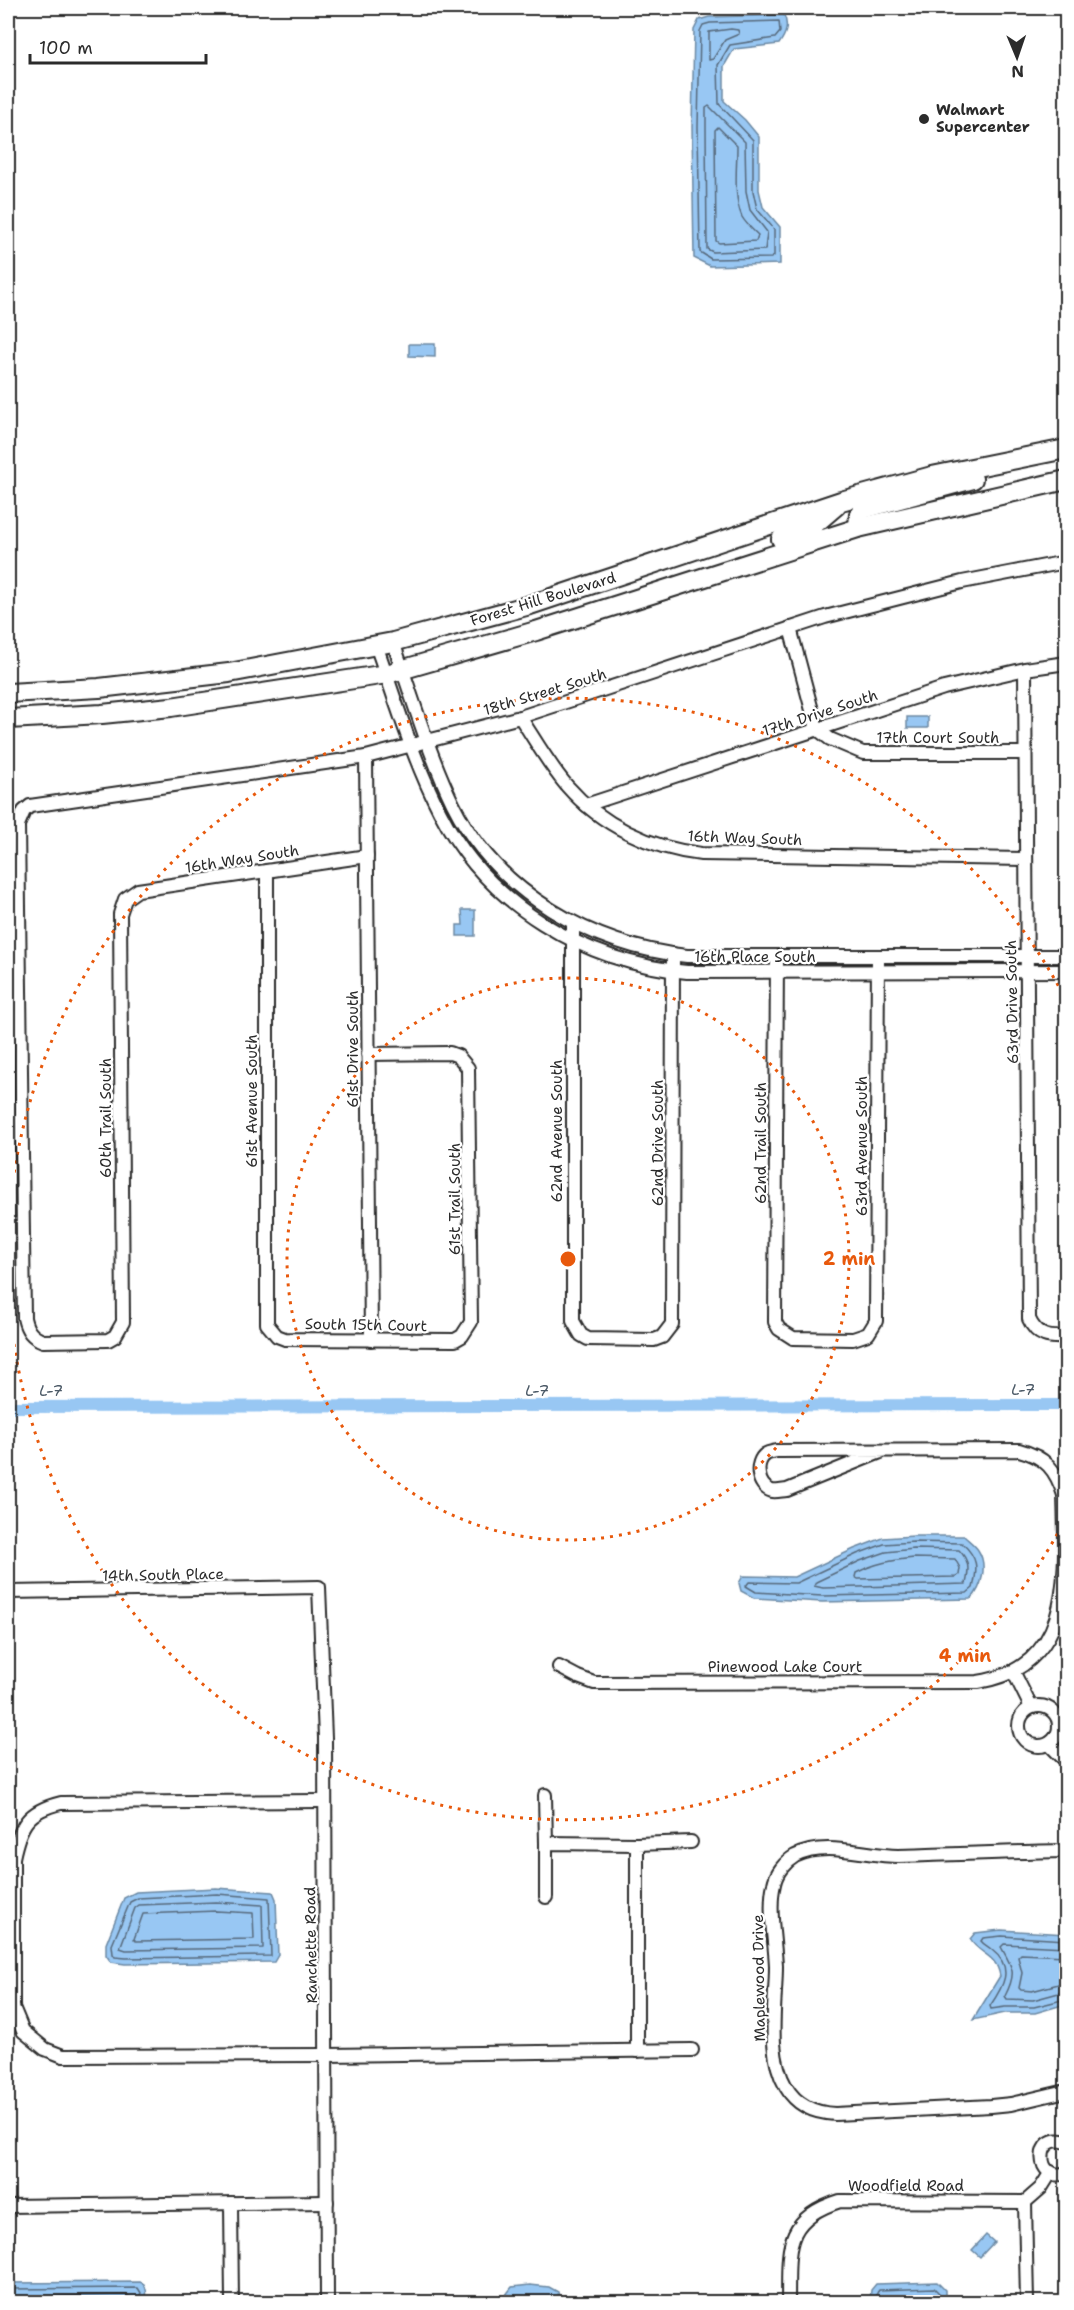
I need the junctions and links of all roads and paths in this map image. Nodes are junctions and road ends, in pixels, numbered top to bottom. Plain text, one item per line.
1 (1066, 449) edge
2 (1048, 453) junction
3 (1066, 480) edge
4 (841, 501) junction
5 (858, 528) junction
6 (1066, 562) edge
7 (634, 599) junction
8 (790, 628) junction
9 (385, 644) junction
10 (1066, 663) edge
11 (1025, 669) junction
12 (395, 671) junction
13 (8, 693) edge
14 (520, 717) junction
15 (8, 719) edge
16 (817, 729) junction
17 (427, 741) junction
18 (412, 745) junction
19 (1025, 753) junction
20 (366, 757) junction
21 (586, 805) junction
22 (488, 854) junction
23 (367, 856) junction
24 (1025, 859) junction
25 (476, 865) junction
26 (267, 871) junction
27 (125, 899) joint
28 (573, 924) junction
29 (573, 941) junction
30 (673, 954) junction
31 (777, 956) junction
32 (878, 956) junction
33 (1027, 956) junction
34 (1066, 956) edge
35 (673, 971) junction
36 (1027, 971) junction
37 (1066, 971) edge
38 (777, 972) junction
39 (878, 972) junction
40 (368, 1054) junction
41 (779, 1329) joint
42 (271, 1331) joint
43 (668, 1331) joint
44 (115, 1336) joint
45 (462, 1336) joint
46 (1066, 1338) edge
47 (371, 1340) junction
48 (883, 1450) junction
49 (319, 1587) joint
50 (8, 1592) edge
51 (559, 1666) dead end
52 (1014, 1673) junction
53 (1031, 1707) junction
54 (1049, 1744) junction
55 (1066, 1761) edge
56 (545, 1795) dead end
57 (324, 1801) junction
58 (691, 1842) dead end
59 (546, 1843) junction
60 (637, 1844) junction
61 (1066, 1851) edge
62 (546, 1897) dead end
63 (692, 2050) dead end
64 (637, 2051) junction
65 (327, 2055) junction
66 (1066, 2091) edge
67 (1066, 2142) edge
68 (1051, 2172) junction
69 (1066, 2172) edge
70 (327, 2202) junction
71 (1025, 2202) junction
72 (231, 2203) junction
73 (8, 2206) edge
74 (232, 2302) edge
75 (327, 2302) edge
76 (788, 2302) edge
77 (1027, 2302) edge

1 - 2 main road, Forest Hill Boulevard
2 - 4 main road, Forest Hill Boulevard
2 - 5 main road
3 - 5 main road, Forest Hill Boulevard
4 - 7 main road
4 - 9 main road, Forest Hill Boulevard
5 - 7 main road, Forest Hill Boulevard
6 - 8 street, 18th Street South
7 - 12 main road, Forest Hill Boulevard
8 - 14 street, 18th Street South
8 - 16 street
9 - 12 street, 16th Place South
9 - 13 main road, Forest Hill Boulevard
10 - 11 street, 17th Drive South
11 - 16 street, 17th Drive South
11 - 19 street, 63rd Drive South
12 - 15 main road, Forest Hill Boulevard
12 - 17 street, 16th Place South
12 - 18 street, 16th Place South
14 - 17 street, 18th Street South
14 - 21 street, 16th Way South
16 - 19 street, 17th Court South
16 - 21 street, 17th Drive South
17 - 18 street, 18th Street South
17 - 22 street, 16th Place South
18 - 20 street, 18th Street South
18 - 25 street, 16th Place South
19 - 24 street, 63rd Drive South
20 - 23 street, 61st Drive South
20 - 44 street, 18th Street South
21 - 24 street, 16th Way South
22 - 25 street
22 - 28 street, 16th Place South
23 - 26 street, 16th Way South
23 - 40 street, 61st Drive South
24 - 33 street, 63rd Drive South
25 - 29 street, 16th Place South
26 - 27 street, 16th Way South
26 - 42 street, 61st Avenue South
27 - 44 street, 60th Trail South
28 - 29 street, 62nd Avenue South
28 - 30 street, 16th Place South
29 - 35 street, 16th Place South
29 - 43 street, 62nd Avenue South
30 - 31 street, 16th Place South
30 - 35 street, 62nd Drive South
31 - 32 street, 16th Place South
31 - 38 street, 62nd Trail South
32 - 33 street, 16th Place South
32 - 39 street, 63rd Avenue South
33 - 34 street, 16th Place South
33 - 36 street, 63rd Drive South
35 - 38 street, 16th Place South
35 - 43 street, 62nd Drive South
36 - 37 street, 16th Place South
36 - 39 street, 16th Place South
36 - 46 street, 63rd Drive South
38 - 39 street, 16th Place South
38 - 41 street, 62nd Trail South
39 - 41 street, 63rd Avenue South
40 - 45 street, 61st Trail South
40 - 47 street, 61st Drive South
42 - 47 street, South 15th Court
45 - 47 street, South 15th Court
48 - 48 street, Pinewood Lake Court
48 - 52 street, Pinewood Lake Court
49 - 50 street, 14th South Place
49 - 57 street, Ranchette Road
51 - 52 street, Pinewood Lake Court
52 - 53 street
53 - 54 street
53 - 54 street
54 - 55 street
56 - 59 street
57 - 65 street, Ranchette Road
57 - 65 street
58 - 60 street
59 - 60 street
59 - 62 street
60 - 64 street
61 - 66 street, Maplewood Drive
63 - 64 street
64 - 65 street
65 - 70 street, Ranchette Road
67 - 68 street
68 - 69 street
68 - 71 street
70 - 72 street
70 - 75 street, Ranchette Road
71 - 76 street, Woodfield Road
71 - 77 street
72 - 73 street
72 - 74 street

